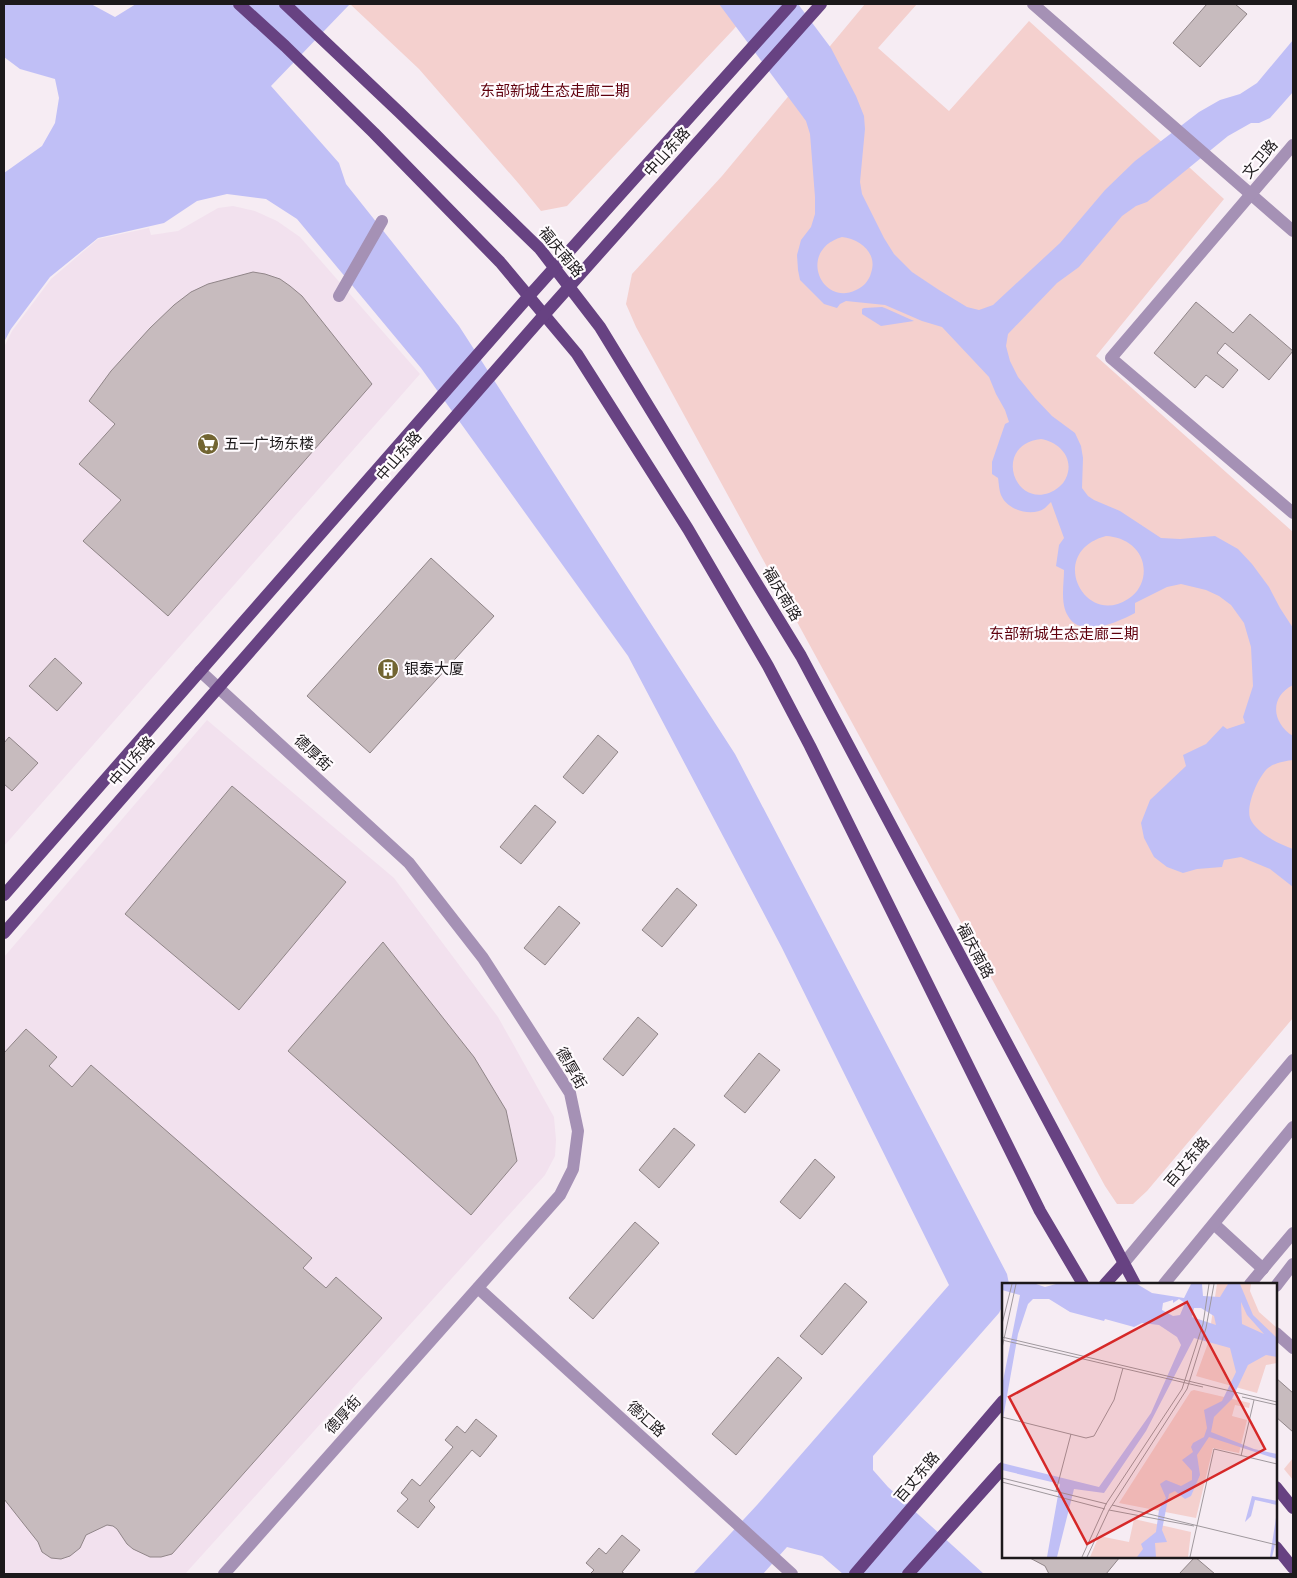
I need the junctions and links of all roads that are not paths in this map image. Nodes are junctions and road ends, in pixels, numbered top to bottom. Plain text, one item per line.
1 (239, 4) edge
2 (285, 4) edge
3 (791, 4) edge
4 (821, 4) edge
5 (1033, 4) edge
6 (1293, 145) edge
7 (1252, 194) junction
8 (382, 221) dead end
9 (1293, 231) edge
10 (554, 268) junction
11 (569, 287) junction
12 (339, 296) dead end
13 (529, 296) junction
14 (544, 315) junction
15 (1293, 513) edge
16 (200, 671) junction
17 (218, 688) junction
18 (4, 895) edge
19 (4, 932) edge
20 (1293, 1060) edge
21 (1293, 1127) edge
22 (1214, 1224) junction
23 (1293, 1234) edge
24 (1123, 1264) junction
25 (1293, 1264) edge
26 (1264, 1269) junction
27 (1082, 1283) edge
28 (1106, 1283) edge
29 (1134, 1283) edge
30 (1165, 1283) edge
31 (1251, 1283) edge
32 (1277, 1285) edge
33 (478, 1288) junction
34 (1277, 1334) edge
35 (1293, 1348) edge
36 (1002, 1402) edge
37 (1002, 1469) edge
38 (1277, 1488) edge
39 (1293, 1508) edge
40 (1277, 1548) edge
41 (1293, 1568) edge
42 (788, 1571) edge
43 (224, 1574) edge
44 (855, 1574) edge
45 (908, 1574) edge

1 - 13 main road
2 - 10 main road, 福庆南路
3 - 10 main road, 中山东路
4 - 11 main road, 中山东路
5 - 7 street
6 - 7 street, 文卫路
7 - 9 street
7 - 15 street, 文卫路
8 - 12 street
10 - 11 main road, 福庆南路
10 - 13 main road, 中山东路
11 - 14 main road, 中山东路
11 - 24 main road, 福庆南路
13 - 14 main road
13 - 16 main road, 中山东路
14 - 17 main road, 中山东路
14 - 27 main road
16 - 17 street, 德厚街
16 - 18 main road, 中山东路
17 - 19 main road, 中山东路
17 - 33 street, 德厚街
20 - 24 street, 百丈东路
21 - 22 street
22 - 26 street
22 - 30 street
23 - 26 street
24 - 28 main road, 百丈东路
24 - 29 main road, 福庆南路
25 - 32 street
26 - 31 street
33 - 42 street, 德汇路
33 - 43 street, 德厚街
34 - 35 street
36 - 44 main road, 百丈东路
37 - 45 main road
38 - 39 main road
40 - 41 main road

